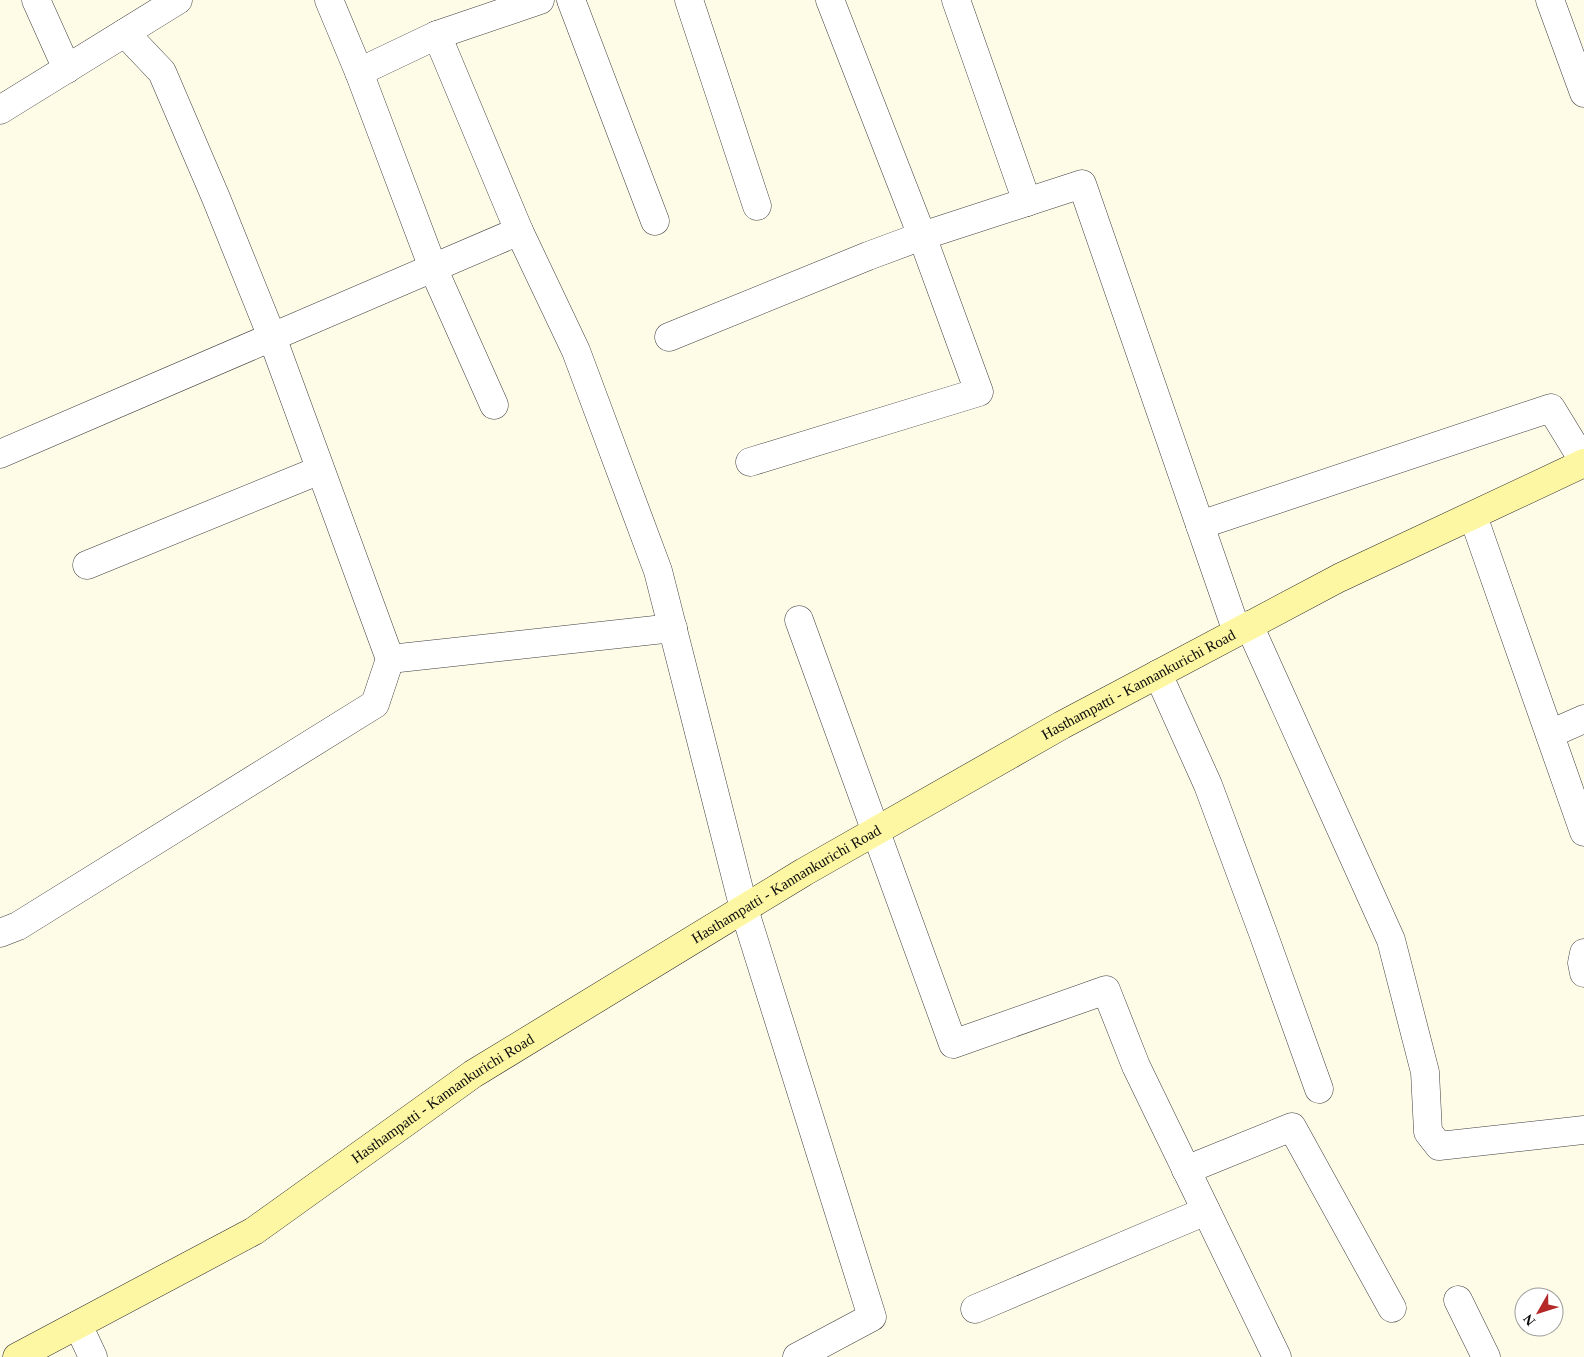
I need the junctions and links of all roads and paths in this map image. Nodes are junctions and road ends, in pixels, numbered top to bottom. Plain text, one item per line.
1 (36, 0) edge
2 (178, 0) edge
3 (330, 0) edge
4 (541, 0) edge
5 (571, 0) edge
6 (689, 0) edge
7 (830, 0) edge
8 (956, 0) edge
9 (1550, 0) edge
10 (125, 33) junction
11 (437, 35) junction
12 (67, 69) junction
13 (359, 72) junction
14 (1584, 93) edge
15 (0, 110) edge
16 (1026, 202) junction
17 (757, 206) dead end
18 (654, 221) dead end
19 (519, 232) junction
20 (922, 236) junction
21 (433, 268) junction
22 (669, 337) dead end
23 (272, 338) junction
24 (494, 405) dead end
25 (0, 454) edge
26 (750, 462) dead end
27 (1584, 463) edge
28 (320, 470) junction
29 (1472, 516) junction
30 (1200, 525) junction
31 (87, 565) dead end
32 (799, 620) dead end
33 (673, 628) junction
34 (1243, 629) junction
35 (390, 659) junction
36 (1158, 674) junction
37 (1584, 719) edge
38 (1550, 734) junction
39 (877, 831) junction
40 (1584, 832) edge
41 (744, 909) junction
42 (0, 933) edge
43 (1584, 953) edge
44 (1584, 973) edge
45 (1319, 1089) dead end
46 (1584, 1130) edge
47 (1186, 1170) junction
48 (1206, 1210) junction
49 (1458, 1300) dead end
50 (1392, 1308) dead end
51 (976, 1309) dead end
52 (78, 1324) junction
53 (17, 1357) edge
54 (93, 1357) edge
55 (796, 1357) edge
56 (1278, 1357) edge
57 (1486, 1357) edge

1 - 12 street
2 - 10 street
3 - 13 street
4 - 11 street
5 - 18 street
6 - 17 street
7 - 20 street
8 - 16 street
9 - 14 street
10 - 12 street
10 - 23 street
11 - 13 street
11 - 19 street
12 - 15 street
13 - 21 street
16 - 20 street
16 - 30 street
19 - 21 street
19 - 33 street
20 - 22 street
20 - 26 street
21 - 23 street
21 - 24 street
23 - 25 street
23 - 28 street
27 - 29 main road, Hasthampatti - Kannankurichi Road
27 - 30 street
28 - 31 street
28 - 35 street
29 - 34 main road, Hasthampatti - Kannankurichi Road
29 - 38 street
30 - 34 street
32 - 39 street
33 - 35 street
33 - 41 street
34 - 36 main road, Hasthampatti - Kannankurichi Road
34 - 46 street
35 - 42 street
36 - 39 main road, Hasthampatti - Kannankurichi Road
36 - 45 street
37 - 38 street
38 - 40 street
39 - 41 main road, Hasthampatti - Kannankurichi Road
39 - 47 street
41 - 52 main road, Hasthampatti - Kannankurichi Road
41 - 55 street
43 - 44 street
47 - 48 street
47 - 50 street
48 - 51 street
48 - 56 street
49 - 57 street
52 - 53 main road, Hasthampatti - Kannankurichi Road
52 - 54 street

